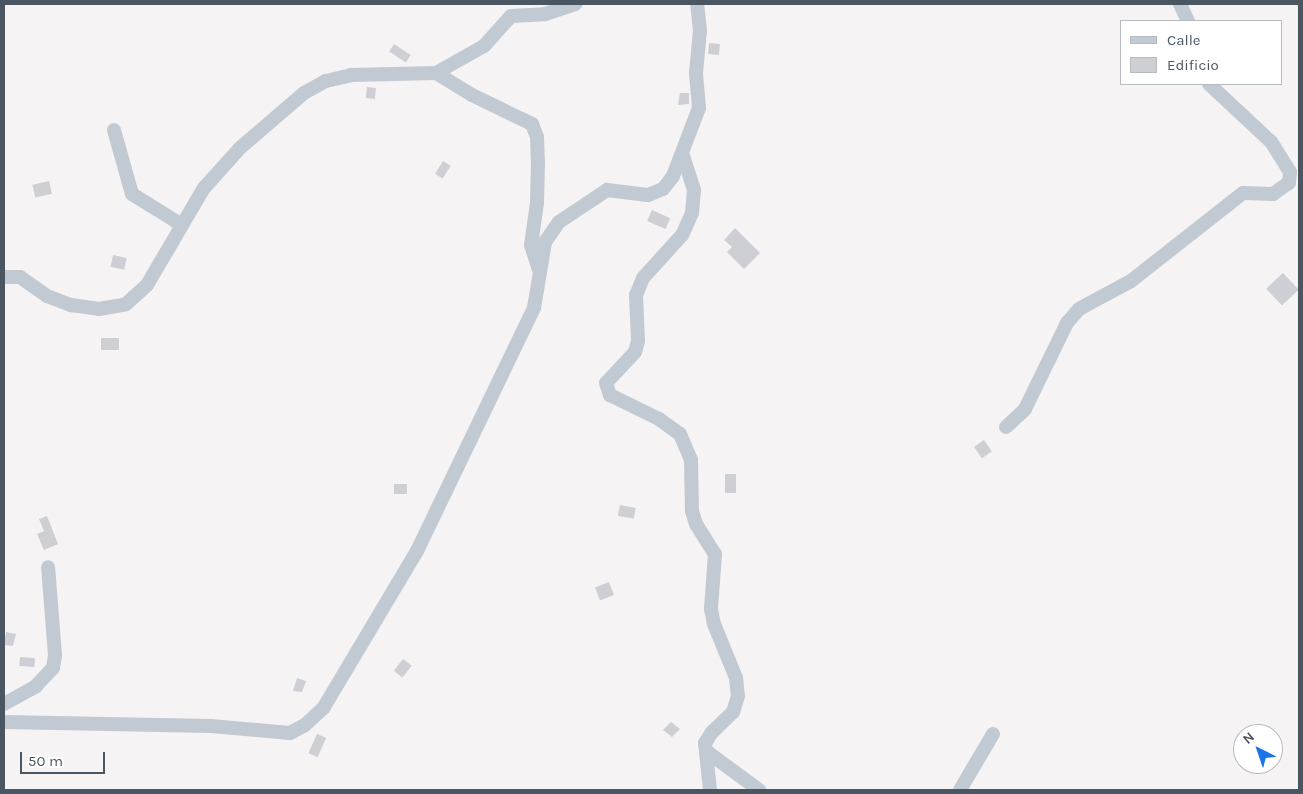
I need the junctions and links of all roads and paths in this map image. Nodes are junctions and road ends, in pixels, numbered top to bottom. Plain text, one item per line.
1 (575, 4) edge
2 (697, 4) edge
3 (1180, 4) edge
4 (1188, 20) edge
5 (436, 73) junction
6 (1210, 85) edge
7 (114, 130) dead end
8 (683, 156) junction
9 (182, 225) junction
10 (540, 271) junction
11 (4, 277) edge
12 (1006, 427) dead end
13 (48, 567) dead end
14 (4, 704) edge
15 (4, 722) edge
16 (992, 734) dead end
17 (706, 751) junction
18 (710, 790) edge
19 (759, 790) edge
20 (960, 790) edge

1 - 5 street
2 - 8 street
3 - 4 street
5 - 9 street
5 - 10 street
6 - 12 street
7 - 9 street
8 - 10 street
8 - 17 street
9 - 11 street
10 - 15 street
13 - 14 street
16 - 20 street
17 - 18 street
17 - 19 street

